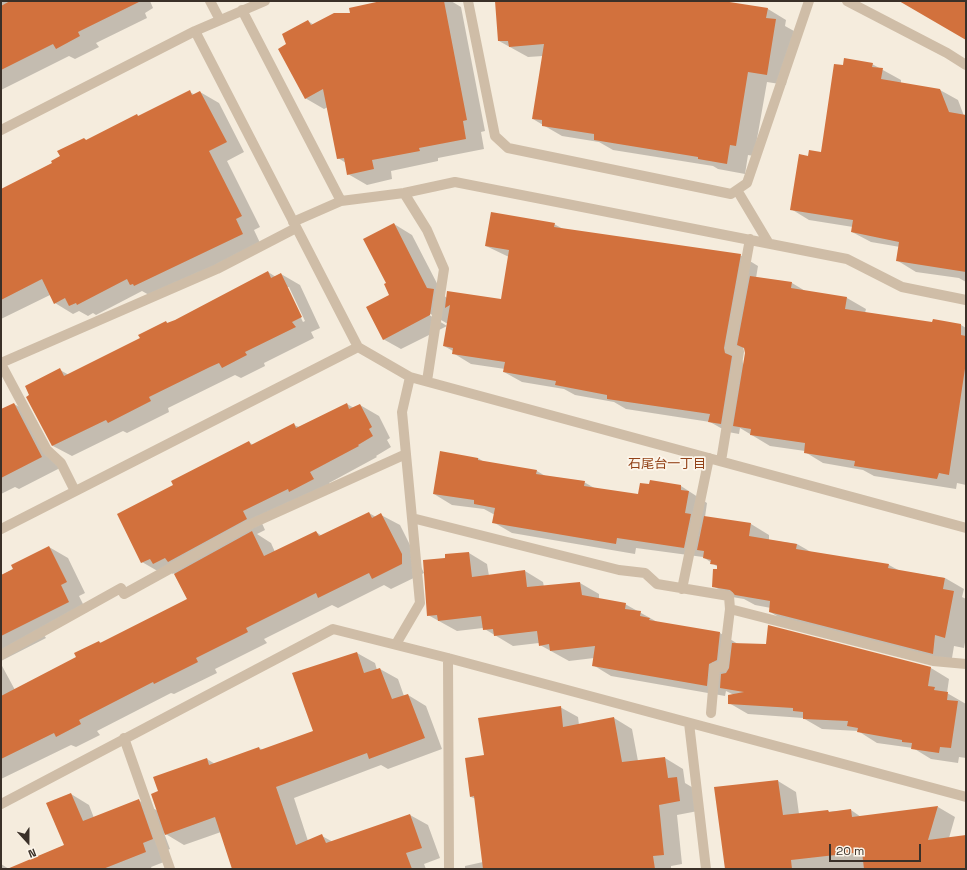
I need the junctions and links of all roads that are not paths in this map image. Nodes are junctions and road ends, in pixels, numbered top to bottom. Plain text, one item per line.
1 (210, 1) edge
2 (265, 1) edge
3 (468, 1) edge
4 (809, 1) edge
5 (846, 1) edge
6 (242, 10) junction
7 (220, 20) junction
8 (195, 31) junction
9 (966, 65) edge
10 (1, 130) edge
11 (737, 190) junction
12 (404, 193) junction
13 (342, 201) junction
14 (295, 225) junction
15 (750, 239) junction
16 (768, 242) junction
17 (966, 300) edge
18 (358, 348) junction
19 (1, 364) edge
20 (410, 377) junction
21 (427, 381) junction
22 (406, 454) junction
23 (709, 458) junction
24 (721, 461) junction
25 (76, 491) junction
26 (412, 518) junction
27 (966, 528) edge
28 (1, 529) edge
29 (682, 589) junction
30 (730, 609) junction
31 (396, 644) junction
32 (1, 656) edge
33 (448, 658) junction
34 (966, 664) edge
35 (711, 713) dead end
36 (689, 723) junction
37 (124, 738) junction
38 (966, 797) edge
39 (1, 804) edge
40 (170, 869) edge
41 (449, 869) edge
42 (706, 869) edge

1 - 7 street
2 - 6 street
3 - 11 street
4 - 11 street
5 - 9 street
6 - 7 street
6 - 13 street
7 - 8 street
8 - 10 street
8 - 14 street
11 - 16 street
12 - 13 street
12 - 15 street
12 - 21 street
13 - 14 street
14 - 18 street
14 - 19 street
15 - 16 street
15 - 24 street
16 - 17 street
18 - 20 street
18 - 25 street
19 - 25 street
20 - 21 street
20 - 22 street
21 - 23 street
22 - 26 street
22 - 32 street
23 - 24 street
23 - 29 street
24 - 27 street
25 - 28 street
26 - 29 street
26 - 31 street
29 - 30 street
30 - 34 street
30 - 35 street
31 - 33 street
31 - 37 street
33 - 36 street
33 - 41 street
36 - 38 street
36 - 42 street
37 - 39 street
37 - 40 street

